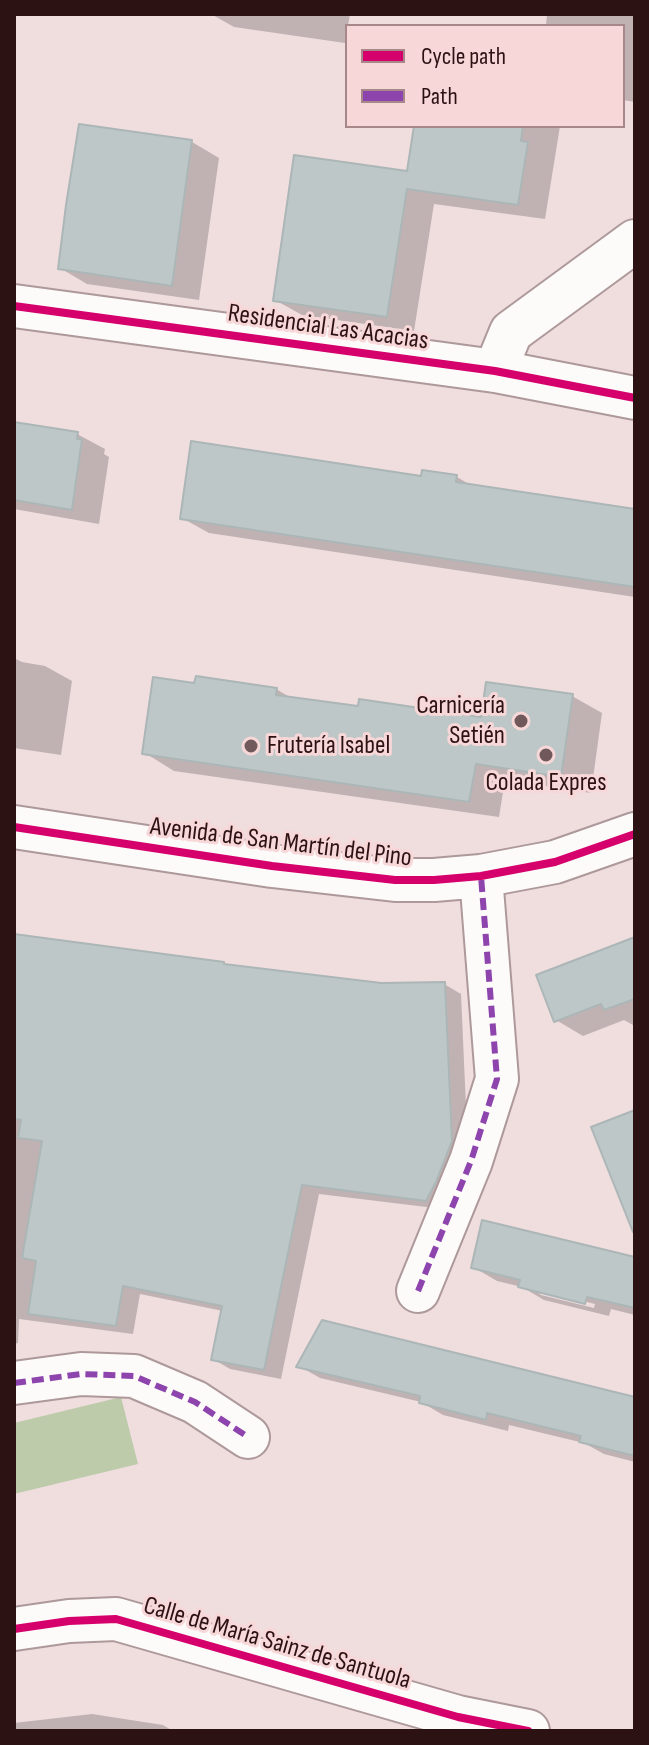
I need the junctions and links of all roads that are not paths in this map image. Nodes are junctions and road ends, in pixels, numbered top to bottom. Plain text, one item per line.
1 (635, 241) edge
2 (14, 306) edge
3 (495, 371) junction
4 (635, 398) edge
5 (14, 827) edge
6 (635, 834) edge
7 (481, 876) junction
8 (418, 1291) dead end
9 (14, 1383) edge
10 (248, 1437) dead end
11 (14, 1629) edge
12 (528, 1731) edge

1 - 3 street
2 - 3 street, Residencial Las Acacias
3 - 4 street, Residencial Las Acacias
5 - 7 street, Avenida de San Martín del Pino
6 - 7 street, Avenida de San Martín del Pino
7 - 8 street
9 - 10 street
11 - 12 street, Calle de María Sainz de Santuola

